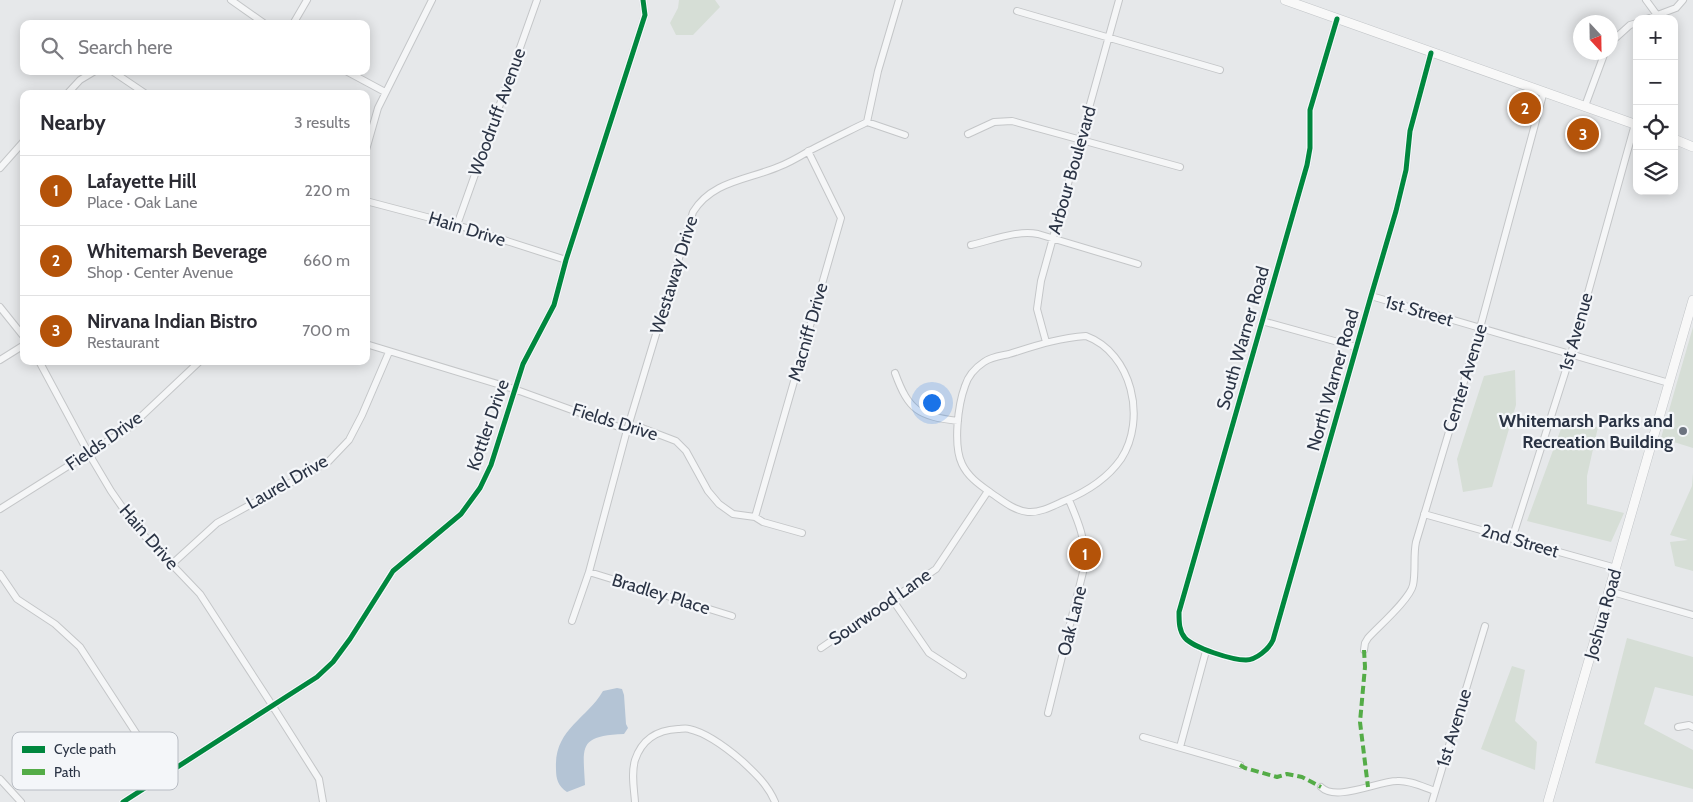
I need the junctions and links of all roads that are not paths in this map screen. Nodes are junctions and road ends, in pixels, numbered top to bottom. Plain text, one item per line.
1 (231, 0) edge
2 (307, 0) edge
3 (432, 0) edge
4 (538, 0) edge
5 (643, 0) edge
6 (899, 0) edge
7 (1120, 0) edge
8 (1284, 0) edge
9 (1646, 0) edge
10 (1683, 0) edge
11 (1017, 11) dead end
12 (1657, 15) joint
13 (1337, 19) junction
14 (259, 20) edge
15 (295, 20) edge
16 (1633, 24) edge
17 (1618, 36) edge
18 (1110, 38) junction
19 (1431, 53) junction
20 (1602, 60) edge
21 (1220, 70) dead end
22 (88, 75) edge
23 (118, 75) edge
24 (354, 75) edge
25 (71, 90) edge
26 (140, 90) edge
27 (1544, 91) junction
28 (386, 92) junction
29 (1586, 106) junction
30 (867, 122) junction
31 (1633, 123) edge
32 (968, 134) dead end
33 (905, 135) dead end
34 (1633, 135) edge
35 (370, 136) edge
36 (1081, 140) junction
37 (1678, 141) edge
38 (20, 146) edge
39 (1693, 147) edge
40 (808, 152) junction
41 (1180, 166) dead end
42 (0, 168) edge
43 (370, 202) edge
44 (456, 225) junction
45 (1052, 239) junction
46 (971, 245) dead end
47 (566, 260) junction
48 (1138, 264) dead end
49 (1371, 296) junction
50 (1693, 300) edge
51 (0, 307) edge
52 (1262, 321) junction
53 (1480, 328) junction
54 (20, 332) edge
55 (1046, 342) junction
56 (370, 345) edge
57 (1356, 347) junction
58 (20, 348) edge
59 (389, 352) junction
60 (1571, 354) junction
61 (0, 360) edge
62 (40, 365) edge
63 (196, 365) edge
64 (896, 373) dead end
65 (1669, 383) junction
66 (514, 389) junction
67 (958, 421) junction
68 (627, 430) junction
69 (89, 454) junction
70 (988, 491) junction
71 (1068, 500) junction
72 (0, 509) edge
73 (1424, 514) junction
74 (755, 517) junction
75 (802, 533) dead end
76 (1512, 539) junction
77 (172, 564) junction
78 (1616, 568) junction
79 (589, 572) junction
80 (0, 574) edge
81 (1609, 591) junction
82 (892, 599) junction
83 (1693, 615) edge
84 (732, 616) dead end
85 (572, 621) dead end
86 (1485, 626) dead end
87 (821, 648) dead end
88 (1364, 650) dead end
89 (1206, 651) junction
90 (963, 675) dead end
91 (272, 705) junction
92 (1048, 713) dead end
93 (1693, 726) edge
94 (1678, 727) dead end
95 (135, 732) edge
96 (1143, 737) dead end
97 (1180, 748) junction
98 (1240, 765) dead end
99 (178, 767) edge
100 (0, 780) edge
101 (1321, 787) dead end
102 (142, 790) edge
103 (1435, 791) junction
104 (21, 802) edge
105 (123, 802) edge
106 (323, 802) edge
107 (635, 802) edge
108 (775, 802) edge
109 (1432, 802) edge
110 (1548, 802) edge

1 - 14 street
2 - 15 street
3 - 28 street
4 - 44 street, Woodruff Avenue
5 - 47 street, Kottler Drive
6 - 30 street
7 - 18 street, Arbour Boulevard
8 - 13 main road
9 - 12 street
10 - 12 street
11 - 18 street
13 - 19 main road
13 - 52 street, South Warner Road
16 - 17 street
18 - 21 street
18 - 36 street, Arbour Boulevard
19 - 27 main road
19 - 49 street, North Warner Road
20 - 29 street
22 - 25 street
23 - 26 street
24 - 28 street
27 - 29 main road
27 - 53 street, Center Avenue
28 - 35 street
29 - 31 main road
30 - 33 street
30 - 40 street, Westaway Drive
32 - 36 street
34 - 60 street, 1st Avenue
36 - 41 street
36 - 45 street, Arbour Boulevard
37 - 39 main road
38 - 42 street
40 - 68 street, Westaway Drive
40 - 74 street, Macniff Drive
43 - 44 street, Hain Drive
44 - 47 street, Hain Drive
45 - 46 street
45 - 48 street
45 - 55 street, Arbour Boulevard
47 - 66 street, Kottler Drive
49 - 53 street, 1st Street
49 - 57 street, North Warner Road
50 - 65 main road
51 - 54 street
52 - 57 street
52 - 89 street, South Warner Road
53 - 60 street, 1st Street
53 - 73 street, Center Avenue
55 - 67 street
55 - 71 street
56 - 59 street, Fields Drive
57 - 89 street, North Warner Road
58 - 61 street
59 - 66 street, Fields Drive
59 - 77 street, Laurel Drive
60 - 65 street, 1st Street
60 - 76 street, 1st Avenue
62 - 69 street, Hain Drive
63 - 69 street, Fields Drive
64 - 67 street
65 - 78 main road, Joshua Road
66 - 68 street, Fields Drive
66 - 91 street, Kottler Drive
67 - 70 street
68 - 74 street, Fields Drive
68 - 79 street, Westaway Drive
69 - 72 street, Fields Drive
69 - 77 street, Hain Drive
70 - 71 street
70 - 82 street, Sourwood Lane
71 - 92 street, Oak Lane
73 - 76 street, 2nd Street
73 - 88 street, Center Avenue
74 - 75 street, Fields Drive
76 - 78 street, 2nd Street
77 - 91 street, Hain Drive
78 - 81 main road, Joshua Road
79 - 84 street, Bradley Place
79 - 85 street, Westaway Drive
80 - 95 street
81 - 83 street
81 - 110 main road, Joshua Road
82 - 87 street, Sourwood Lane
82 - 90 street
86 - 103 street, 1st Avenue
89 - 97 street
91 - 99 street, Kottler Drive
91 - 106 street, Hain Drive
93 - 94 street
96 - 97 street
97 - 98 street
100 - 104 street
101 - 103 street
102 - 105 street, Kottler Drive
103 - 109 street, 1st Avenue
107 - 108 street

